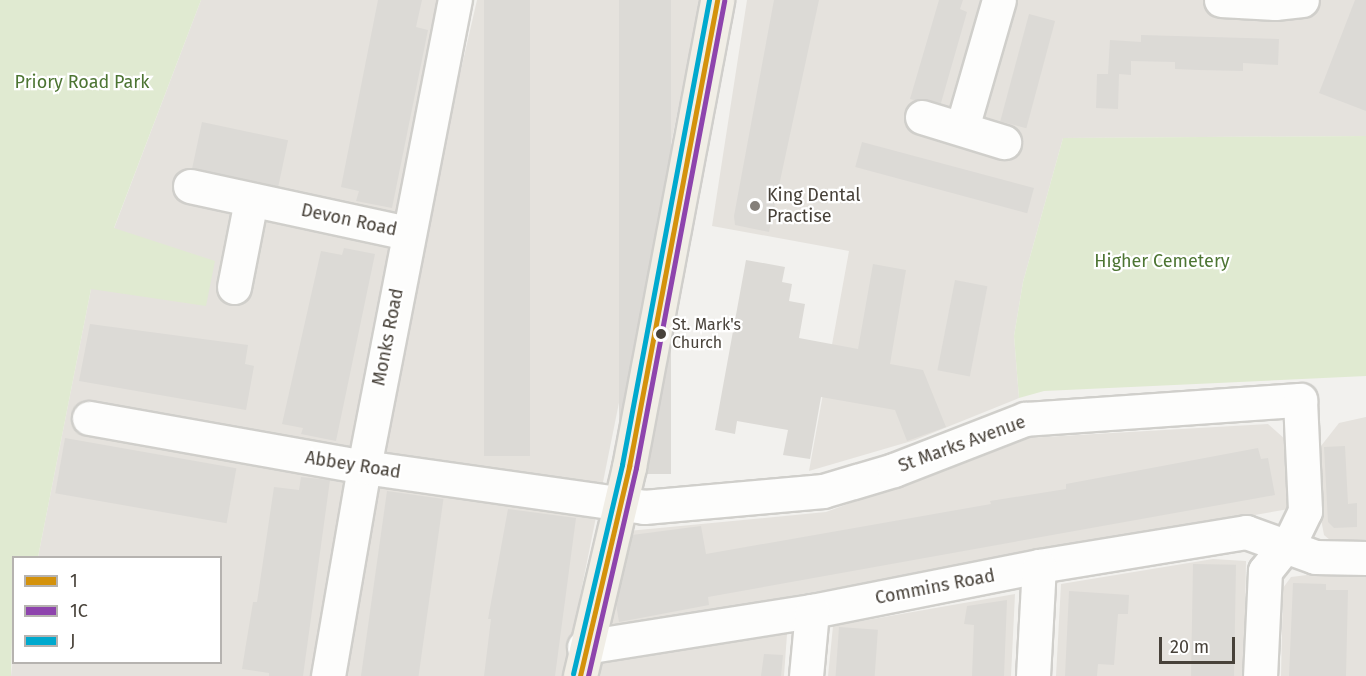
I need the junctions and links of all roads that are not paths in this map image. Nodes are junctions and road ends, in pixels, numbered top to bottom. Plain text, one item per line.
1 (455, 0) edge
2 (717, 0) edge
3 (999, 0) edge
4 (1221, 0) edge
5 (1302, 0) edge
6 (922, 117) dead end
7 (962, 128) junction
8 (1004, 142) dead end
9 (190, 186) dead end
10 (251, 200) junction
11 (408, 232) junction
12 (234, 287) dead end
13 (89, 418) dead end
14 (364, 467) junction
15 (618, 506) junction
16 (1284, 545) junction
17 (1366, 558) edge
18 (1039, 566) junction
19 (812, 611) junction
20 (582, 662) edge
21 (328, 676) edge
22 (806, 676) edge
23 (1034, 676) edge
24 (1260, 676) edge

1 - 11 street, Monks Road
2 - 15 main road
3 - 7 street
4 - 5 street
6 - 7 street
7 - 8 street
9 - 10 street, Devon Road
10 - 11 street, Devon Road
10 - 12 street
11 - 14 street, Monks Road
13 - 14 street, Abbey Road
14 - 15 street, Abbey Road
14 - 21 street, Monks Road
15 - 16 street, St Marks Avenue
15 - 20 main road
16 - 17 street, Commins Road
16 - 18 street, Commins Road
16 - 24 street
18 - 19 street, Commins Road
18 - 23 street
19 - 20 street, Commins Road
19 - 22 street

